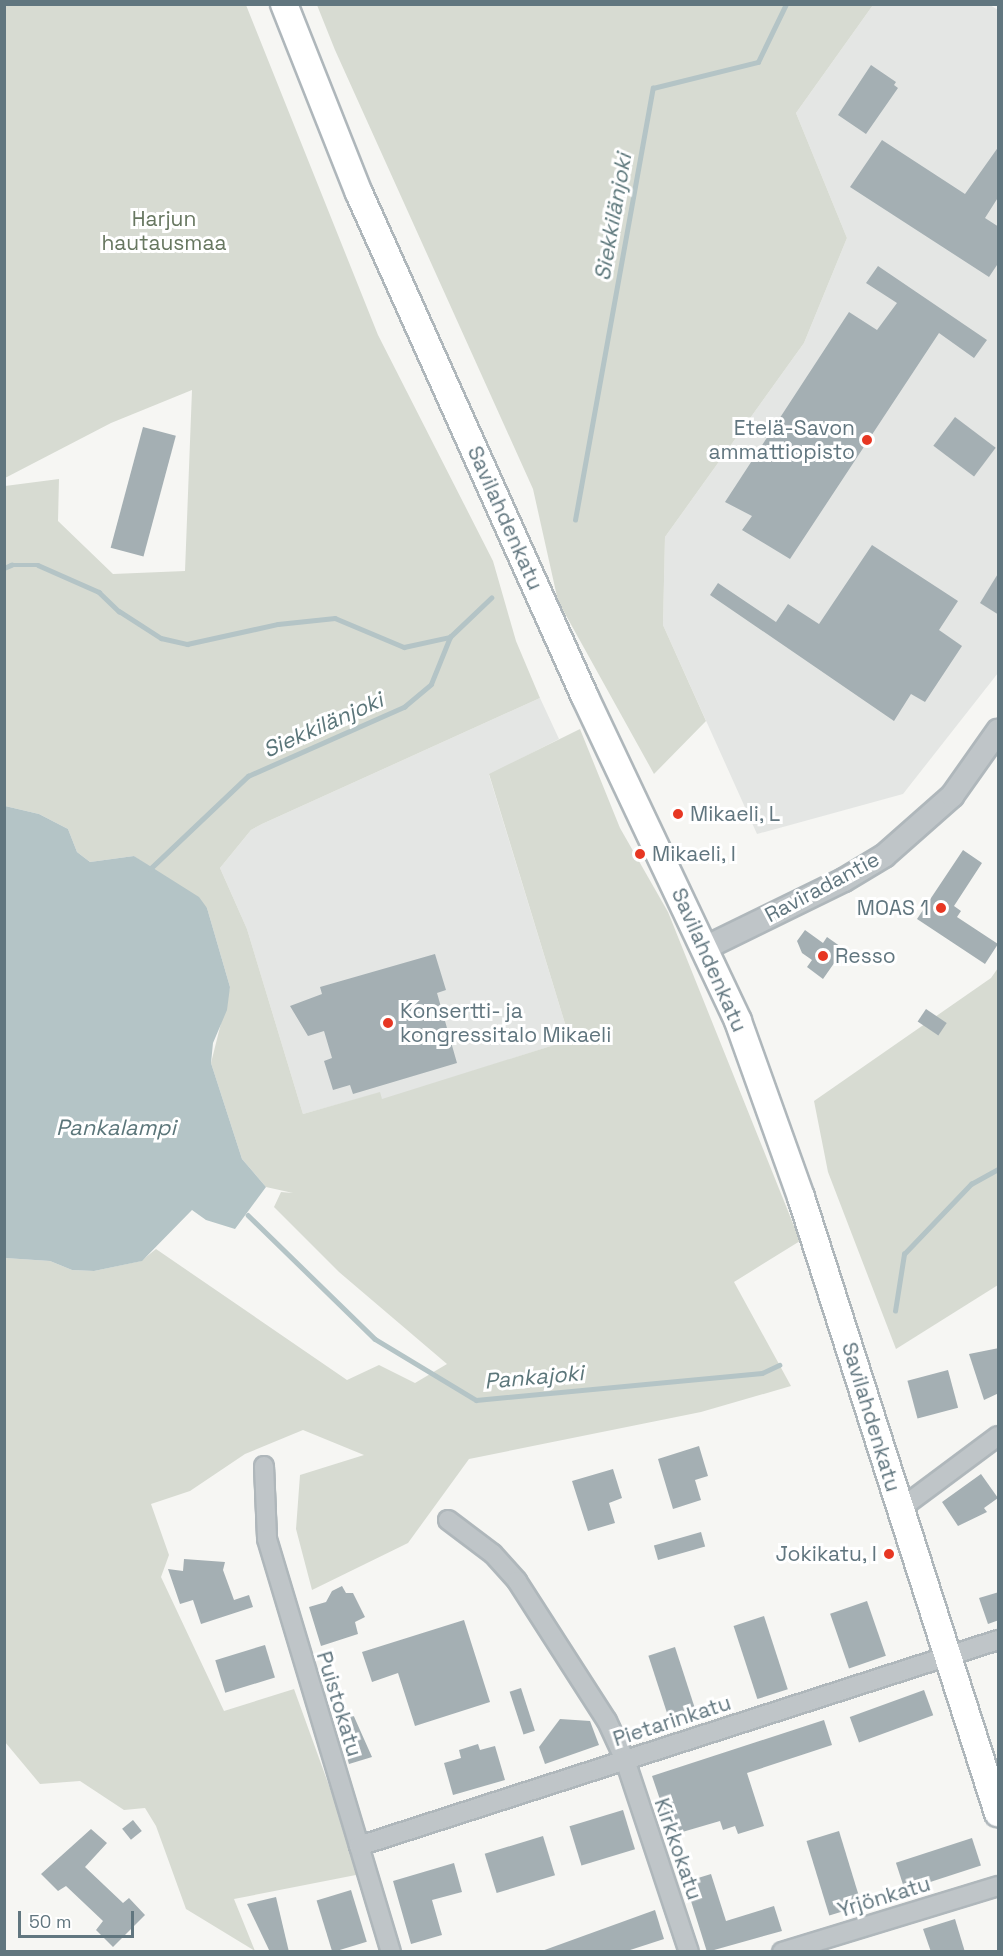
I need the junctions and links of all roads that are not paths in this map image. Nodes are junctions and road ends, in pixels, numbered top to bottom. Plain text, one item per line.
1 (284, 4) edge
2 (999, 731) edge
3 (705, 948) junction
4 (999, 1436) edge
5 (264, 1466) dead end
6 (900, 1509) junction
7 (448, 1520) dead end
8 (999, 1640) edge
9 (947, 1656) junction
10 (625, 1761) junction
11 (999, 1813) edge
12 (358, 1846) junction
13 (999, 1886) edge
14 (391, 1952) edge
15 (689, 1952) edge
16 (782, 1952) edge

1 - 3 main road, Savilahdenkatu
2 - 3 street, Raviradantie
3 - 6 main road, Savilahdenkatu
4 - 6 street
5 - 12 street, Puistokatu
6 - 9 main road, Savilahdenkatu
7 - 10 street, Kirkkokatu
8 - 9 street, Pietarinkatu
9 - 10 street, Pietarinkatu
9 - 11 main road, Savilahdenkatu
10 - 12 street, Pietarinkatu
10 - 15 street, Kirkkokatu
12 - 14 street, Puistokatu
13 - 16 street, Yrjönkatu

